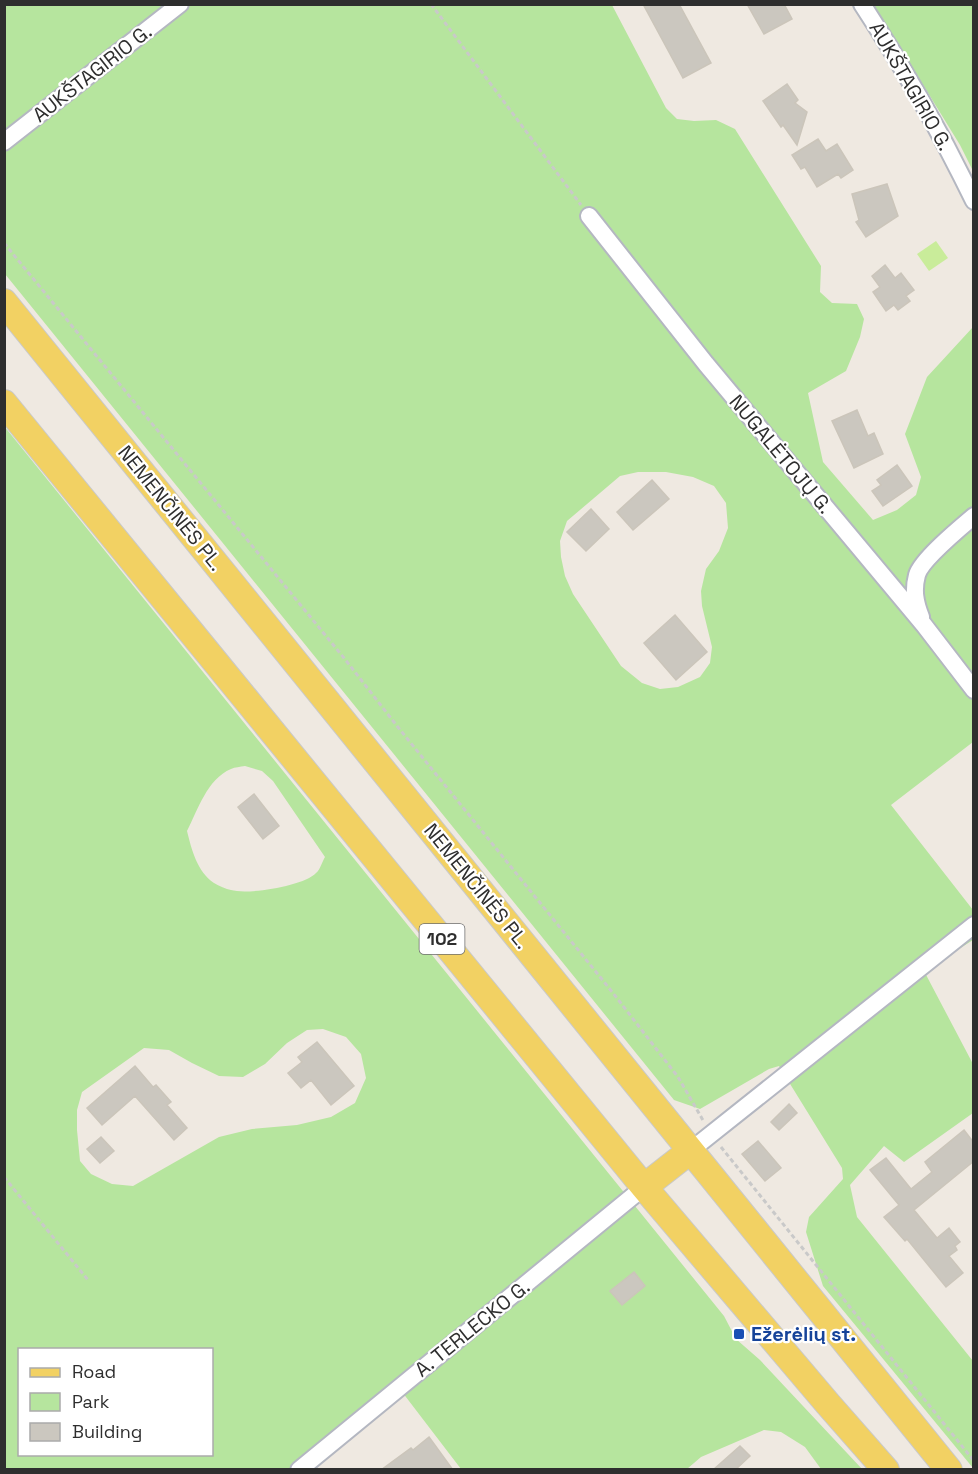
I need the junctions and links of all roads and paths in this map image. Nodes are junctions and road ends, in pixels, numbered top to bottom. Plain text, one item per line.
1 (180, 4) edge
2 (431, 4) edge
3 (862, 4) edge
4 (4, 142) edge
5 (974, 201) edge
6 (590, 216) joint
7 (4, 243) edge
8 (4, 302) edge
9 (4, 403) edge
10 (974, 516) edge
11 (924, 625) junction
12 (974, 690) edge
13 (974, 925) edge
14 (712, 1135) junction
15 (690, 1151) junction
16 (4, 1177) edge
17 (644, 1187) junction
18 (88, 1280) dead end
19 (974, 1461) edge
20 (299, 1470) edge
21 (886, 1470) edge
22 (949, 1470) edge

1 - 4 street, AUKŠTAGIRIO G.
2 - 6 path
3 - 5 street, AUKŠTAGIRIO G.
6 - 11 street, NUGALĖTOJŲ G.
7 - 14 path
8 - 15 main road, NEMENČINĖS PL.
9 - 17 main road, 102
10 - 11 street
11 - 12 street, NUGALĖTOJŲ G.
13 - 14 street
14 - 15 street
14 - 19 path
15 - 17 main road
15 - 22 main road, NEMENČINĖS PL.
16 - 18 path
17 - 20 street, A. TERLECKO G.
17 - 21 main road, 102

